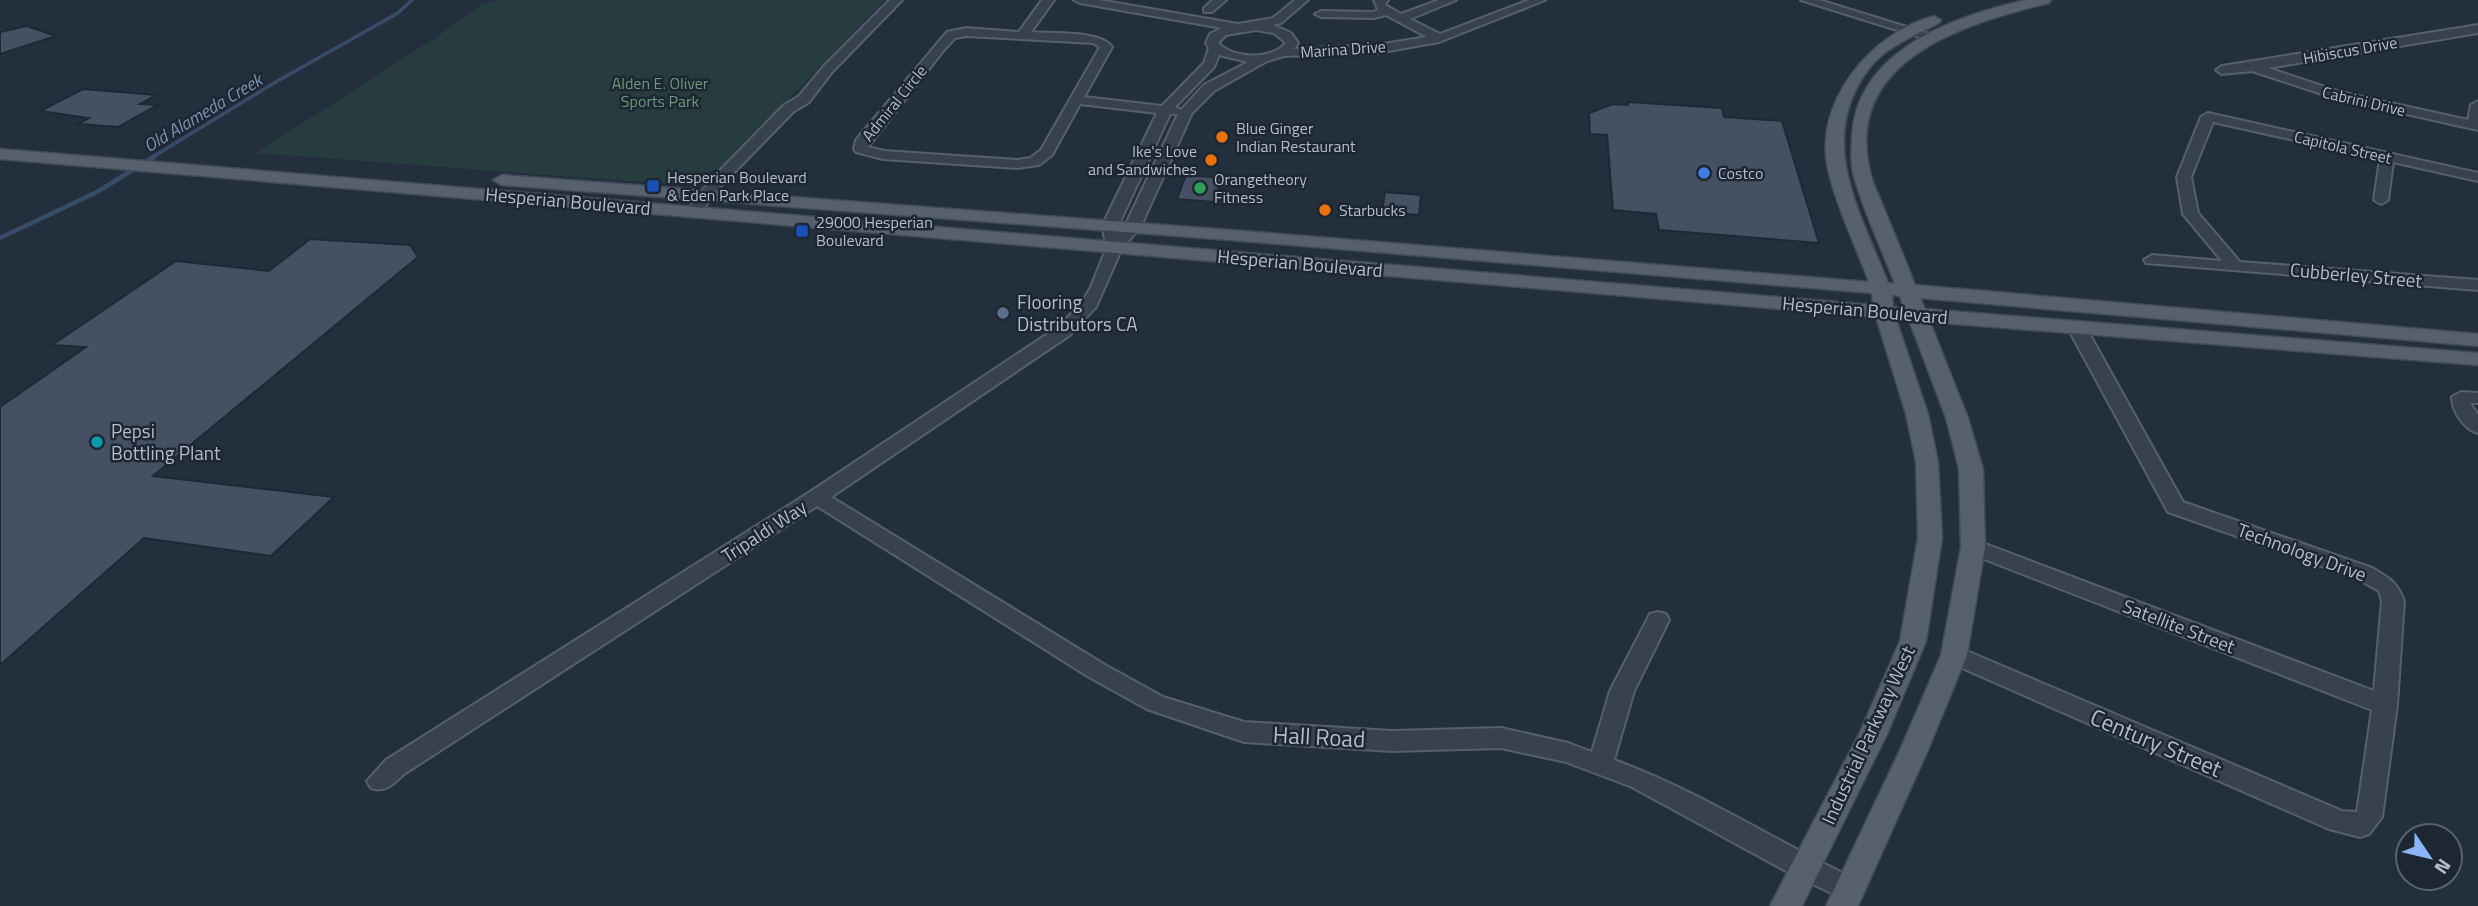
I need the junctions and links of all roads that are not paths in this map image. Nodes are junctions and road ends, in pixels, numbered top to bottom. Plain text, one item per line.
1 (896, 0) edge
2 (1048, 0) edge
3 (1080, 0) edge
4 (1220, 0) edge
5 (1302, 0) edge
6 (1450, 0) edge
7 (1539, 0) edge
8 (1807, 0) edge
9 (1824, 0) edge
10 (1993, 0) edge
11 (2044, 0) edge
12 (1384, 6) edge
13 (1208, 10) dead end
14 (1160, 13) junction
15 (1321, 14) dead end
16 (1401, 18) junction
17 (1243, 27) junction
18 (1282, 29) junction
19 (2478, 29) edge
20 (1925, 32) junction
21 (1023, 35) junction
22 (1439, 38) junction
23 (1406, 43) junction
24 (1213, 44) junction
25 (1274, 55) junction
26 (2253, 67) junction
27 (2222, 70) dead end
28 (804, 99) joint
29 (1076, 100) junction
30 (2478, 105) edge
31 (1165, 110) junction
32 (1186, 112) junction
33 (2475, 125) edge
34 (0, 142) edge
35 (143, 153) joint
36 (0, 154) edge
37 (2387, 156) junction
38 (217, 159) joint
39 (199, 170) joint
40 (2478, 177) edge
41 (555, 184) junction
42 (502, 195) junction
43 (713, 195) junction
44 (2381, 200) dead end
45 (694, 211) junction
46 (1110, 226) junction
47 (1132, 228) junction
48 (1115, 247) junction
49 (1867, 253) junction
50 (2152, 260) dead end
51 (2234, 265) junction
52 (1802, 283) junction
53 (2478, 285) edge
54 (1909, 292) junction
55 (1882, 300) junction
56 (1918, 314) junction
57 (2077, 328) junction
58 (2478, 340) edge
59 (2478, 359) edge
60 (2478, 398) edge
61 (2478, 427) edge
62 (817, 497) junction
63 (1973, 547) junction
64 (1658, 620) dead end
65 (1954, 655) junction
66 (2385, 705) junction
67 (1601, 763) junction
68 (380, 781) dead end
69 (2360, 826) joint
70 (1804, 868) junction
71 (1847, 898) edge
72 (1786, 906) edge

1 - 28 street
2 - 21 street
3 - 14 street
4 - 13 street
5 - 18 street
6 - 16 street
7 - 22 street, Marina Drive
8 - 20 street
9 - 20 street
10 - 20 main road
11 - 20 main road
12 - 15 street
12 - 16 street
14 - 17 street
14 - 24 street
16 - 22 street
17 - 18 street, Marina Drive
17 - 24 street
18 - 23 street, Marina Drive
18 - 25 street
19 - 26 street, Hibiscus Drive
20 - 49 main road, Industrial Parkway West
20 - 54 main road
21 - 29 street, Admiral Circle
21 - 29 street, Admiral Circle
22 - 23 street, Marina Drive
23 - 25 street, Marina Drive
24 - 25 street, Marina Drive
24 - 31 street
25 - 32 street
26 - 27 street, Hibiscus Drive
26 - 33 street, Cabrini Drive
28 - 43 street
29 - 31 street
30 - 33 street
31 - 32 street
31 - 46 street
32 - 47 street
34 - 35 main road
35 - 38 main road, Hesperian Boulevard
36 - 39 main road, Hesperian Boulevard
37 - 40 street, Capitola Street
37 - 44 street
37 - 51 street, Capitola Street
38 - 41 main road, Hesperian Boulevard
39 - 42 main road, Hesperian Boulevard
41 - 42 main road
41 - 43 main road, Hesperian Boulevard
42 - 45 main road, Hesperian Boulevard
43 - 45 street
43 - 46 main road, Hesperian Boulevard
45 - 48 main road, Hesperian Boulevard
46 - 47 main road, Hesperian Boulevard
46 - 48 street
47 - 48 street
47 - 52 main road, Hesperian Boulevard
48 - 55 main road, Hesperian Boulevard
48 - 62 street, Tripaldi Way
49 - 52 main road
49 - 55 main road, Industrial Parkway West
50 - 51 street, Cubberley Street
51 - 53 street, Cubberley Street
52 - 55 main road, Hesperian Boulevard
54 - 55 main road, Hesperian Boulevard
54 - 56 main road
54 - 58 main road, Hesperian Boulevard
55 - 56 main road, Hesperian Boulevard
55 - 70 main road, Industrial Parkway West
56 - 57 main road, Hesperian Boulevard
56 - 63 main road
57 - 59 main road, Hesperian Boulevard
57 - 66 street, Technology Drive
60 - 61 street
62 - 67 street, Hall Road
62 - 68 street, Tripaldi Way
63 - 65 main road
63 - 66 street, Satellite Street
64 - 67 street
65 - 69 street, Century Street
65 - 71 main road
66 - 69 street, Technology Drive
67 - 70 street, Hall Road
70 - 71 street, Hall Road
70 - 72 main road, Industrial Parkway West

